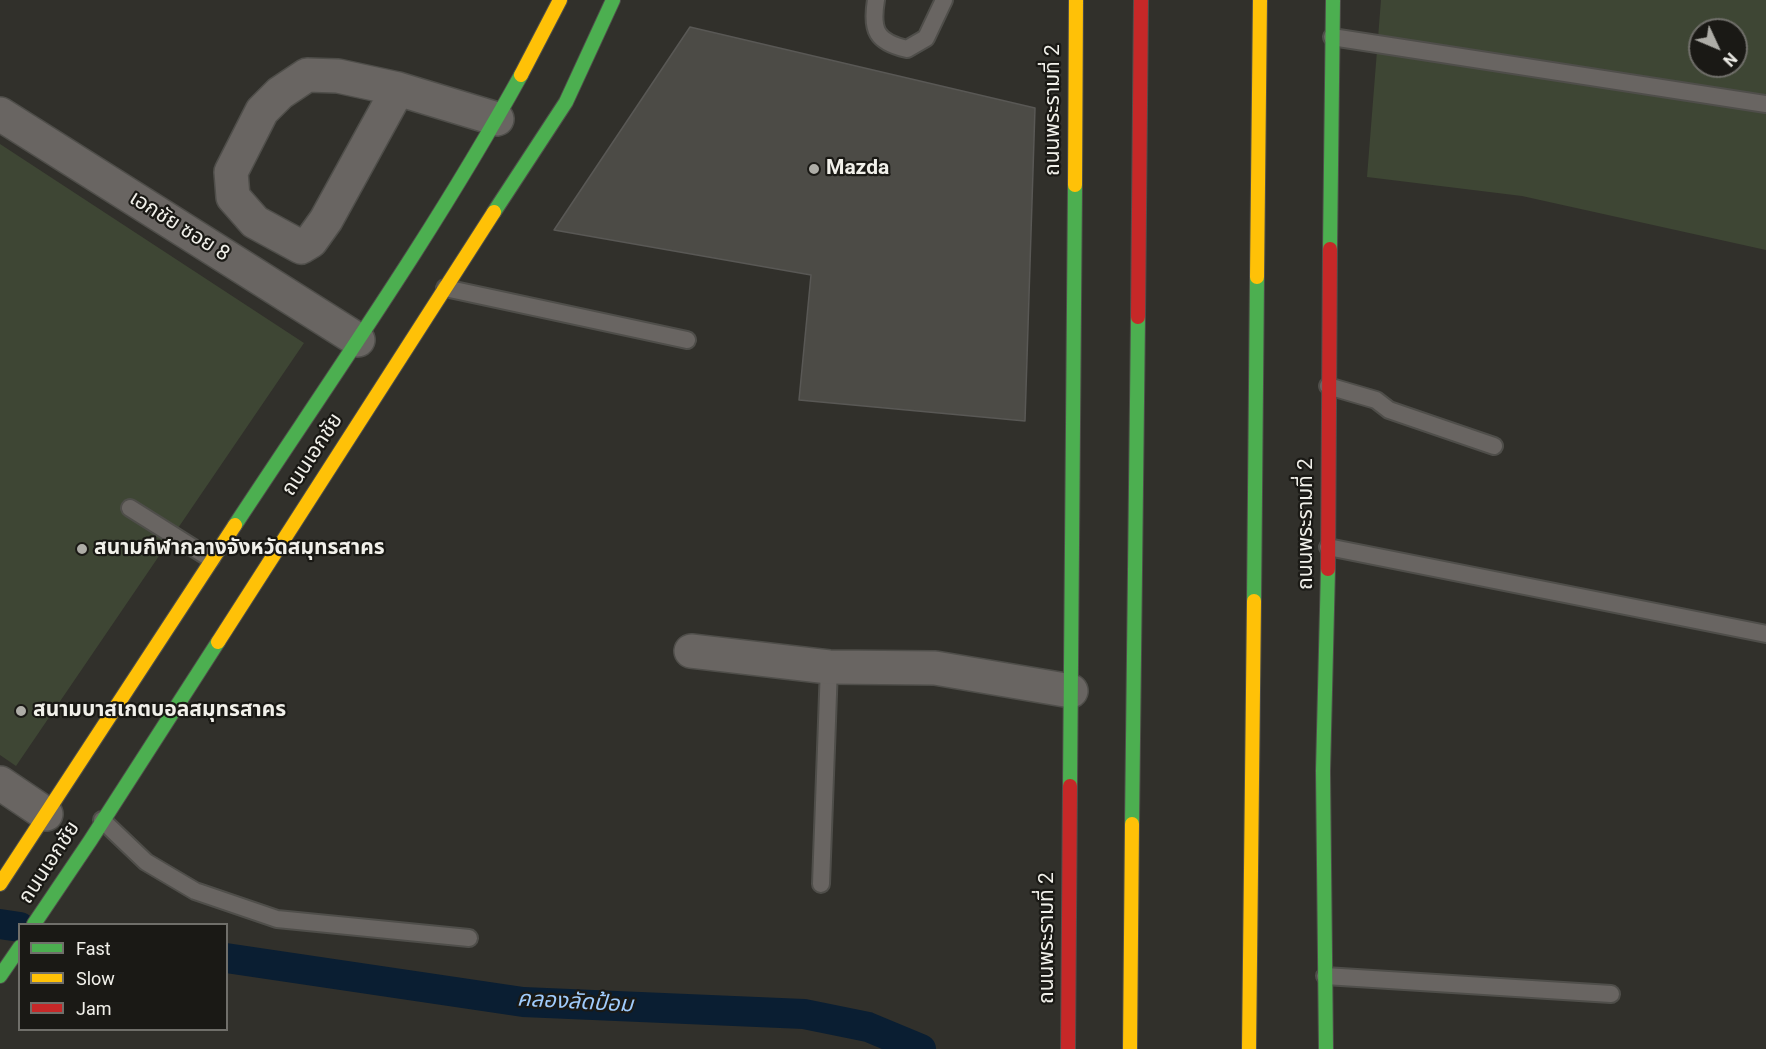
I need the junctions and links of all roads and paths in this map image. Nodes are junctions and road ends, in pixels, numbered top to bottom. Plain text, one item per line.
1 (560, 0) edge
2 (613, 0) edge
3 (876, 0) edge
4 (944, 0) edge
5 (1076, 0) edge
6 (1141, 0) edge
7 (1260, 0) edge
8 (1333, 0) edge
9 (1332, 37) junction
10 (398, 89) junction
11 (1766, 104) edge
12 (0, 114) edge
13 (497, 119) junction
14 (445, 288) junction
15 (687, 340) dead end
16 (363, 343) junction
17 (1328, 386) junction
18 (1494, 446) dead end
19 (130, 508) dead end
20 (1328, 547) junction
21 (211, 559) junction
22 (1766, 634) edge
23 (691, 651) dead end
24 (829, 667) junction
25 (1071, 691) junction
26 (0, 783) edge
27 (46, 814) junction
28 (102, 820) junction
29 (0, 884) edge
30 (821, 884) dead end
31 (35, 923) edge
32 (469, 938) dead end
33 (18, 950) edge
34 (1, 975) edge
35 (1325, 976) junction
36 (1611, 994) dead end
37 (1068, 1049) edge
38 (1130, 1049) edge
39 (1249, 1049) edge
40 (1326, 1049) edge

1 - 13 main road, ถนนเอกชัย
2 - 14 main road, ถนนเอกชัย
3 - 4 lane
5 - 25 main road, ถนนพระรามที่ 2
6 - 38 main road
7 - 39 main road
8 - 9 main road, ถนนพระรามที่ 2
9 - 11 lane
9 - 17 main road, ถนนพระรามที่ 2
10 - 10 street
10 - 13 street
12 - 16 street, เอกชัย ซอย 8
13 - 16 main road, ถนนเอกชัย
14 - 15 lane
14 - 28 main road, ถนนเอกชัย
16 - 21 main road, ถนนเอกชัย
17 - 18 lane
17 - 20 main road, ถนนพระรามที่ 2
19 - 21 lane
20 - 22 lane
20 - 35 main road, ถนนพระรามที่ 2
21 - 27 main road, ถนนเอกชัย
23 - 24 street
24 - 25 street
24 - 30 lane
25 - 37 main road, ถนนพระรามที่ 2
26 - 27 street
27 - 29 main road, ถนนเอกชัย
28 - 31 main road, ถนนเอกชัย
28 - 32 lane
33 - 34 main road
35 - 36 lane
35 - 40 main road, ถนนพระรามที่ 2

